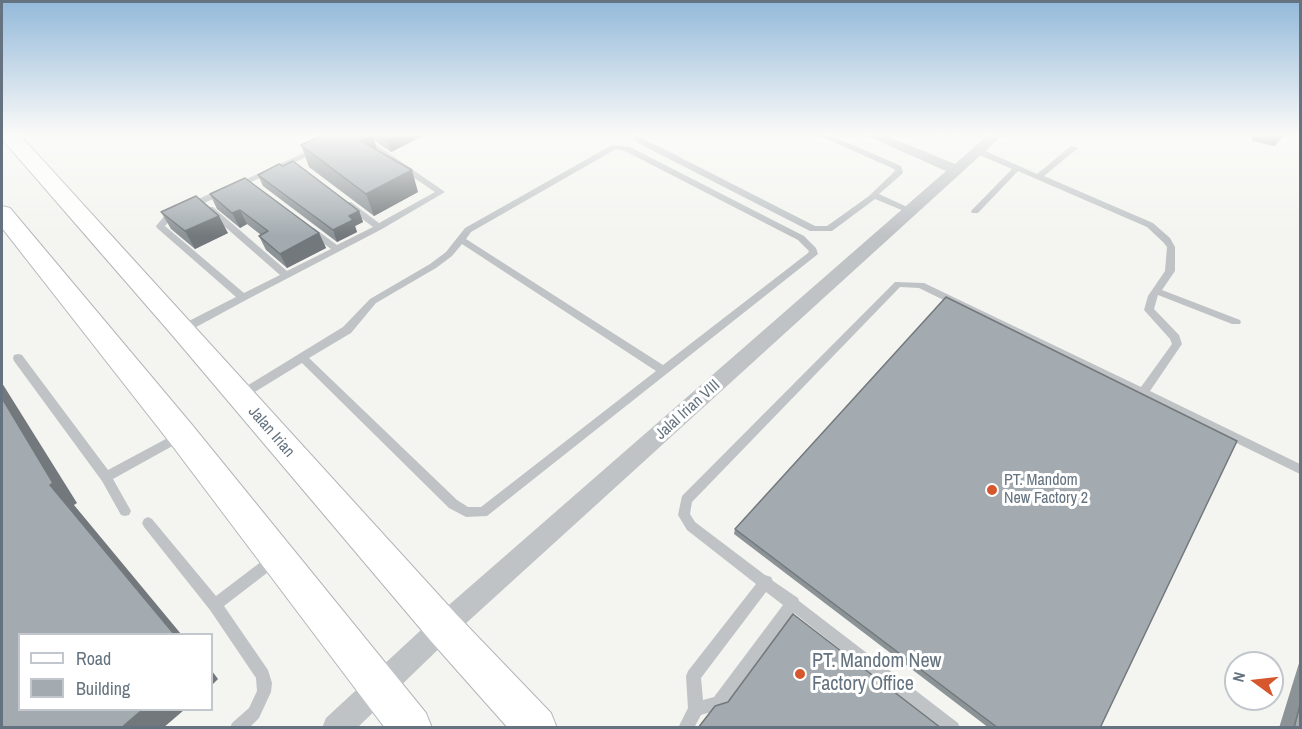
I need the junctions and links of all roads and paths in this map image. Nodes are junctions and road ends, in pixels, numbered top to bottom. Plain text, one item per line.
1 (39, 168) edge
2 (276, 168) edge
3 (405, 168) edge
4 (578, 168) edge
5 (664, 168) edge
6 (695, 168) edge
7 (898, 168) edge
8 (952, 168) edge
9 (1049, 168) edge
10 (1017, 169) joint
11 (957, 170) joint
12 (1038, 177) junction
13 (246, 181) junction
14 (255, 188) edge
15 (874, 196) junction
16 (200, 201) junction
17 (344, 201) edge
18 (912, 211) junction
19 (975, 211) dead end
20 (2, 213) edge
21 (301, 222) edge
22 (379, 227) junction
23 (460, 239) junction
24 (337, 249) junction
25 (286, 275) junction
26 (1156, 291) junction
27 (243, 298) junction
28 (1236, 322) dead end
29 (183, 329) junction
30 (18, 358) dead end
31 (303, 358) junction
32 (664, 371) junction
33 (1144, 392) junction
34 (240, 396) junction
35 (182, 435) junction
36 (1300, 469) edge
37 (106, 477) junction
38 (125, 511) dead end
39 (148, 523) dead end
40 (278, 557) junction
41 (766, 581) junction
42 (793, 603) junction
43 (215, 605) junction
44 (443, 627) junction
45 (380, 687) junction
46 (696, 709) junction
47 (237, 728) edge
48 (336, 728) edge
49 (411, 728) edge
50 (536, 728) edge
51 (685, 728) edge
52 (953, 728) edge

1 - 29 street, Jalan Irian
2 - 13 lane
3 - 22 lane
4 - 23 lane
5 - 32 lane
6 - 15 lane
7 - 15 lane
8 - 11 street
9 - 12 lane
10 - 12 lane
10 - 19 lane
11 - 18 street, Jalal Irian VIII
12 - 26 lane
13 - 14 lane
13 - 16 lane
15 - 18 lane
16 - 25 lane
16 - 27 lane
17 - 22 lane
18 - 44 street, Jalal Irian VIII
20 - 35 street
21 - 24 lane
22 - 24 lane
23 - 31 lane
23 - 32 lane
24 - 25 lane
25 - 27 lane
26 - 28 lane
26 - 33 lane
27 - 29 lane
29 - 34 street, Jalan Irian
30 - 37 lane
31 - 32 lane
31 - 34 lane
33 - 36 lane
33 - 41 lane
34 - 44 street, Jalan Irian
35 - 37 lane
35 - 40 street
37 - 38 lane
39 - 43 lane
40 - 43 lane
40 - 45 street
41 - 42 lane
41 - 46 lane
42 - 46 lane
42 - 52 lane
43 - 47 lane
44 - 45 street, Jalal Irian VIII
44 - 50 street, Jalan Irian
45 - 48 street, Jalal Irian VIII
45 - 49 street
46 - 51 lane

